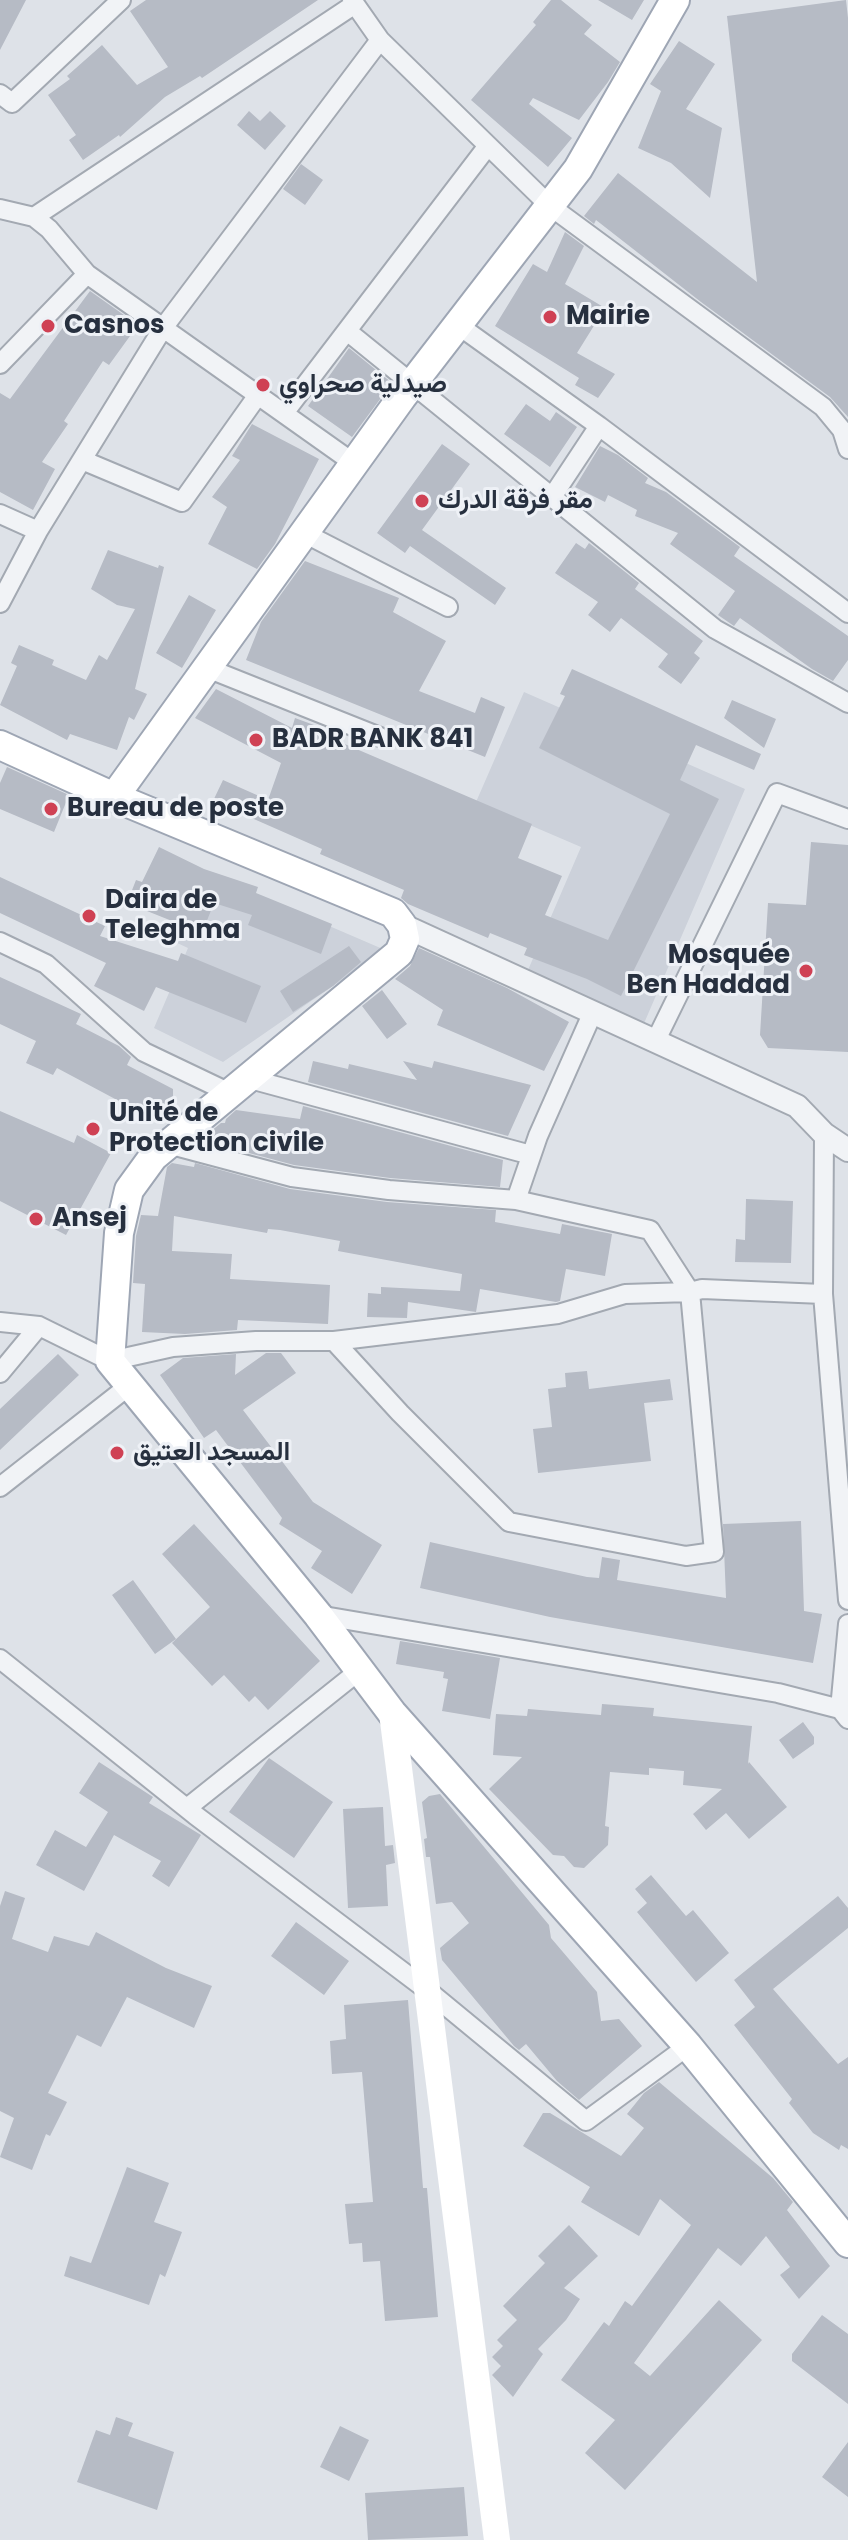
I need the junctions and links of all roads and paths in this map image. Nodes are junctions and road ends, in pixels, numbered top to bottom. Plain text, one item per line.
1 (121, 0) edge
2 (675, 0) edge
3 (353, 2) edge
4 (380, 40) junction
5 (0, 94) edge
6 (487, 147) junction
7 (550, 206) junction
8 (0, 209) edge
9 (34, 217) junction
10 (87, 274) junction
11 (458, 325) junction
12 (163, 328) junction
13 (347, 331) junction
14 (0, 364) edge
15 (412, 385) junction
16 (258, 395) junction
17 (284, 413) junction
18 (599, 426) junction
19 (848, 449) edge
20 (82, 460) junction
21 (355, 464) junction
22 (552, 497) junction
23 (0, 514) edge
24 (38, 531) junction
25 (304, 533) junction
26 (0, 603) edge
27 (448, 607) dead end
28 (848, 613) edge
29 (207, 668) junction
30 (848, 703) edge
31 (380, 737) dead end
32 (0, 745) edge
33 (114, 797) junction
34 (848, 819) edge
35 (402, 925) junction
36 (0, 942) edge
37 (593, 1012) junction
38 (655, 1042) junction
39 (241, 1086) junction
40 (824, 1134) junction
41 (168, 1144) junction
42 (848, 1150) edge
43 (531, 1155) junction
44 (516, 1200) junction
45 (690, 1292) junction
46 (823, 1294) junction
47 (0, 1322) edge
48 (39, 1326) junction
49 (334, 1341) junction
50 (110, 1361) junction
51 (0, 1373) edge
52 (130, 1385) junction
53 (0, 1487) edge
54 (844, 1496) edge
55 (848, 1600) edge
56 (318, 1615) junction
57 (848, 1624) edge
58 (0, 1659) edge
59 (360, 1670) junction
60 (392, 1713) junction
61 (844, 1714) edge
62 (187, 1808) junction
63 (427, 1990) junction
64 (688, 2046) junction
65 (848, 2243) edge
66 (497, 2540) edge

1 - 5 street
2 - 7 main road
3 - 4 street
3 - 9 street
4 - 6 street
4 - 12 street
6 - 7 street
6 - 13 street
7 - 11 main road
7 - 19 street
8 - 9 street
9 - 10 street
10 - 12 street
10 - 14 street
11 - 15 main road
11 - 18 street
12 - 16 street
12 - 20 street
13 - 15 street
13 - 17 street
15 - 21 main road
15 - 22 street
16 - 17 street
16 - 20 street
17 - 21 street
18 - 22 street
18 - 28 street
20 - 24 street
21 - 25 main road
22 - 30 street
23 - 24 street
24 - 26 street
25 - 27 street
25 - 29 main road
29 - 31 street
29 - 33 main road
32 - 33 main road
33 - 35 main road
34 - 38 street
35 - 37 street
35 - 39 main road
36 - 39 street
37 - 38 street
37 - 43 street
38 - 40 street
39 - 41 main road
39 - 43 street
40 - 42 street
40 - 46 street
41 - 44 street
41 - 50 main road
43 - 44 street
44 - 45 street
45 - 46 street
45 - 49 street
45 - 49 street
46 - 54 street
47 - 48 street
48 - 50 street
48 - 51 street
49 - 50 street
50 - 52 main road
52 - 53 street
52 - 56 main road
54 - 55 street
56 - 59 main road
56 - 61 street
57 - 61 street
58 - 62 street
59 - 60 main road
59 - 62 street
60 - 63 main road
60 - 64 main road
62 - 63 street
63 - 64 street
63 - 66 main road
64 - 65 main road

